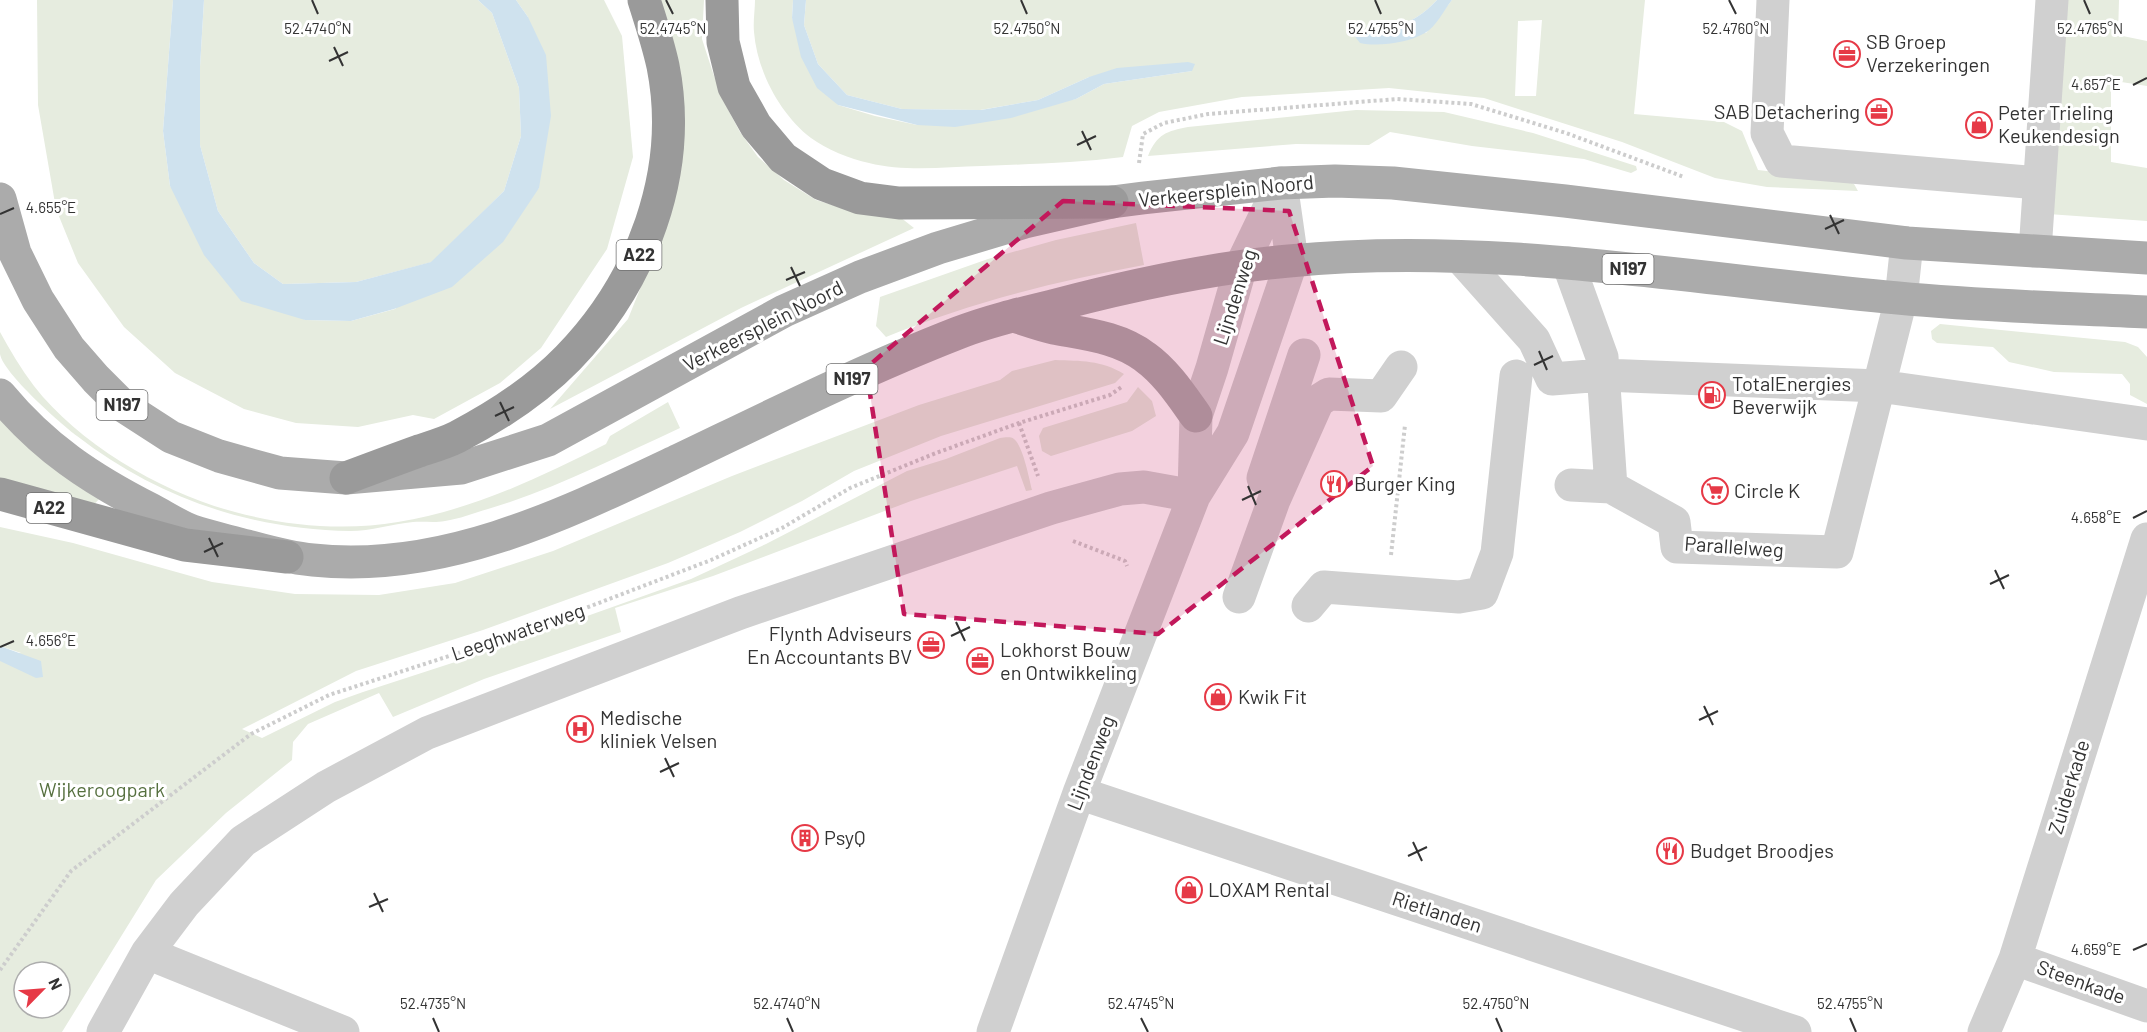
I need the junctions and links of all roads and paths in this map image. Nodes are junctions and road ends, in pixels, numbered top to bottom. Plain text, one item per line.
1 (644, 0) edge
2 (722, 0) edge
3 (1773, 0) edge
4 (2052, 0) edge
5 (1281, 183) junction
6 (2039, 183) junction
7 (0, 199) edge
8 (1112, 202) junction
9 (1906, 243) junction
10 (2035, 251) junction
11 (1460, 257) junction
12 (2147, 258) edge
13 (1292, 260) junction
14 (1568, 262) junction
15 (1241, 267) junction
16 (1901, 299) junction
17 (2147, 312) edge
18 (1012, 316) junction
19 (1304, 355) dead end
20 (1401, 367) dead end
21 (1603, 375) junction
22 (1516, 376) dead end
23 (1879, 386) junction
24 (0, 395) edge
25 (1406, 415) dead end
26 (1196, 416) junction
27 (2147, 424) edge
28 (346, 478) junction
29 (1571, 484) dead end
30 (1611, 487) junction
31 (0, 494) edge
32 (1194, 496) junction
33 (1051, 508) junction
34 (2147, 539) edge
35 (287, 557) junction
36 (1129, 570) dead end
37 (1387, 591) junction
38 (1308, 606) dead end
39 (1079, 793) junction
40 (147, 953) junction
41 (2015, 959) junction
42 (0, 970) edge
43 (2147, 1006) edge
44 (103, 1032) edge
45 (343, 1032) edge
46 (993, 1032) edge
47 (1795, 1032) edge
48 (1984, 1032) edge

1 - 28 highway, A22
2 - 8 highway
3 - 6 street
4 - 6 street
5 - 8 main road, Verkeersplein Noord / N197
5 - 9 main road, Verkeersplein Noord / N197
5 - 13 street, Lijndenweg
5 - 15 street, Lijndenweg
6 - 10 street
7 - 28 main road, Verkeersplein Noord / N197
8 - 28 main road, Verkeersplein Noord / N197
9 - 10 main road, N197
9 - 16 street, Parallelweg
10 - 12 main road, N197
11 - 13 main road, N197
11 - 14 main road, N197
11 - 21 street
13 - 15 main road, N197
13 - 32 street, Lijndenweg
14 - 16 main road, N197
14 - 21 street
15 - 18 main road, N197
15 - 26 street, Lijndenweg
16 - 17 main road, N197
16 - 23 street, Parallelweg
18 - 26 main road
18 - 35 main road, N197
19 - 20 street
21 - 23 street
21 - 30 street
22 - 37 street
23 - 27 street
23 - 30 street, Parallelweg
24 - 35 main road, N197
25 - 37 path
26 - 32 street, Lijndenweg
29 - 30 street
31 - 35 highway, A22
32 - 33 street
32 - 39 street, Lijndenweg
33 - 36 path, Leeghwaterweg
33 - 40 street
33 - 42 path, Leeghwaterweg
34 - 41 street, Zuiderkade
37 - 38 street
39 - 46 street, Lijndenweg
39 - 47 street, Rietlanden
40 - 44 street
40 - 45 street
41 - 43 street, Steenkade
41 - 48 street, Zuiderkade

